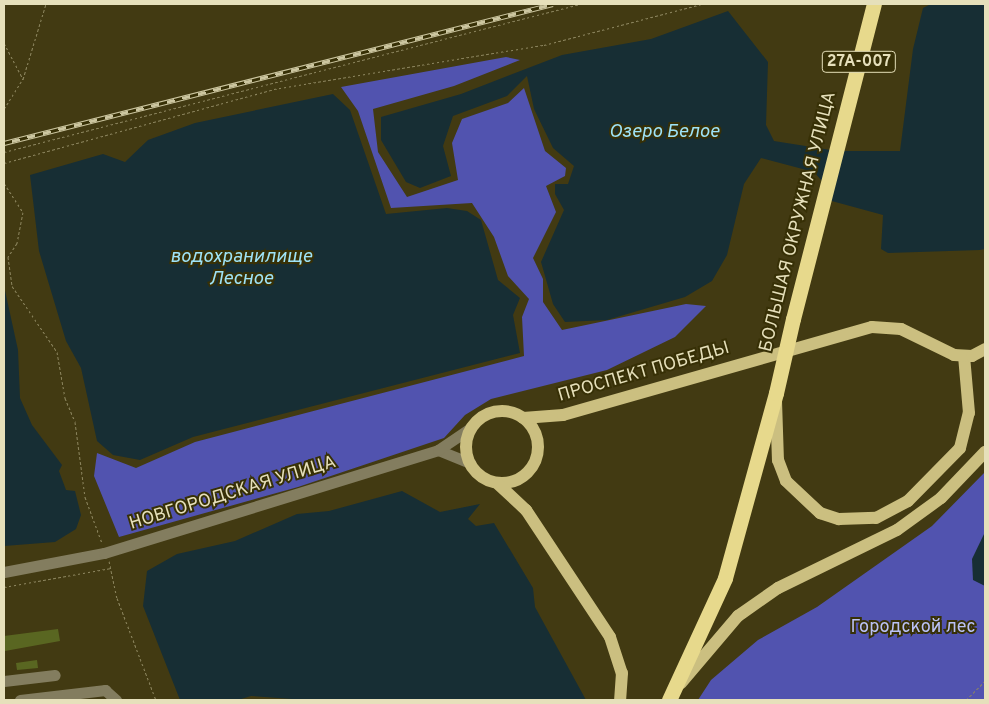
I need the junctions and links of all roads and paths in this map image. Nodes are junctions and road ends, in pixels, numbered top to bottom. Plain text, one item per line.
1 (46, 4) edge
2 (580, 4) edge
3 (701, 4) edge
4 (874, 4) edge
5 (4, 43) edge
6 (23, 80) junction
7 (4, 109) edge
8 (4, 152) edge
9 (4, 163) edge
10 (4, 183) edge
11 (985, 349) edge
12 (964, 356) junction
13 (776, 393) junction
14 (523, 418) junction
15 (471, 428) junction
16 (438, 450) junction
17 (985, 452) edge
18 (470, 463) junction
19 (498, 483) junction
20 (104, 553) junction
21 (111, 568) junction
22 (4, 572) edge
23 (4, 587) edge
24 (55, 675) dead end
25 (4, 681) edge
26 (985, 681) edge
27 (20, 700) edge
28 (116, 700) edge
29 (156, 700) edge
30 (620, 700) edge
31 (670, 700) edge
32 (966, 700) edge

1 - 6 path
2 - 8 path
3 - 9 path
4 - 13 highway, БОЛЬШАЯ ОКРУЖНАЯ УЛИЦА / 27А-007, bridge
5 - 6 path
6 - 7 path
10 - 20 path
11 - 12 main road
12 - 13 main road
12 - 14 main road, ПРОСПЕКТ ПОБЕДЫ
13 - 31 highway, БОЛЬШАЯ ОКРУЖНАЯ УЛИЦА / 27А-007
14 - 15 main road
14 - 19 main road
15 - 16 street, НОВГОРОДСКАЯ УЛИЦА
15 - 18 main road
16 - 18 street
16 - 20 street, НОВГОРОДСКАЯ УЛИЦА
17 - 31 main road
18 - 19 main road
19 - 30 main road
20 - 21 path
20 - 22 street, НОВГОРОДСКАЯ УЛИЦА
21 - 23 path
21 - 29 path
24 - 25 street
26 - 32 path
27 - 28 street

